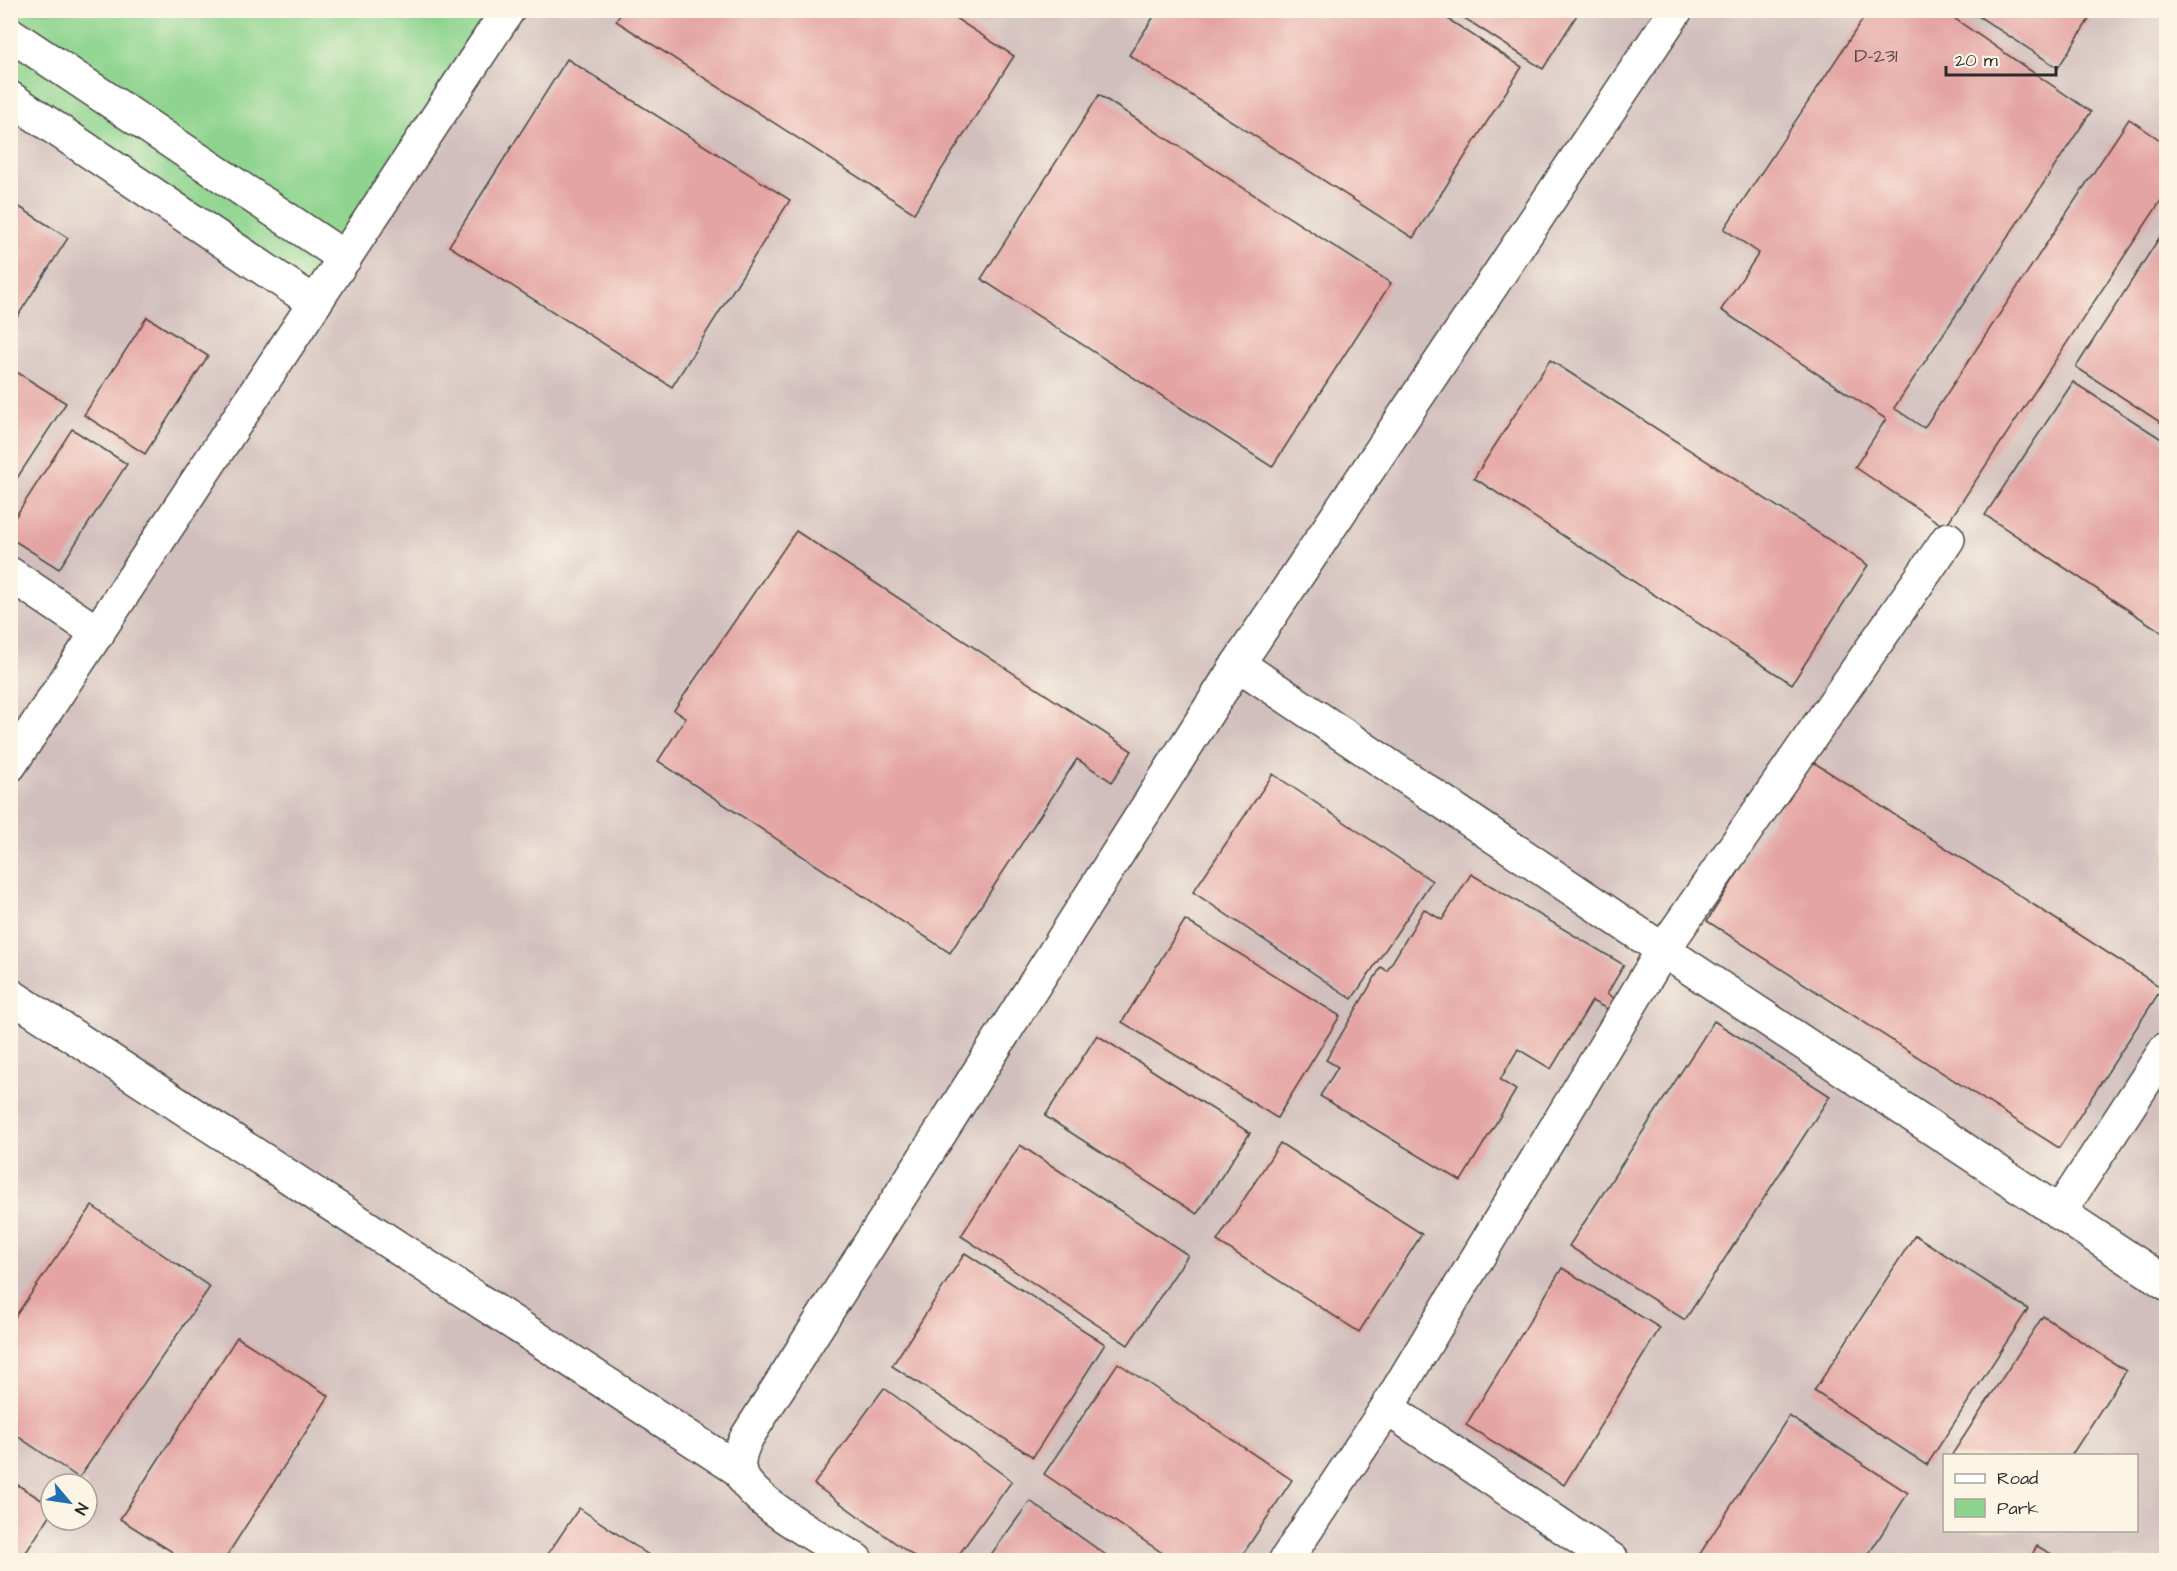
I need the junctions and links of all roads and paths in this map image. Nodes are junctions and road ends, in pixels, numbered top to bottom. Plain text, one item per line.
1 (508, 10) edge
2 (1676, 10) edge
3 (10, 34) edge
4 (10, 98) edge
5 (345, 258) junction
6 (315, 303) junction
7 (1948, 539) dead end
8 (10, 574) edge
9 (98, 633) junction
10 (1238, 664) junction
11 (10, 765) edge
12 (1663, 950) junction
13 (10, 995) edge
14 (2166, 1049) edge
15 (2059, 1213) junction
16 (2166, 1283) edge
17 (1387, 1408) junction
18 (739, 1470) junction
19 (856, 1560) edge
20 (1286, 1560) edge
21 (1612, 1560) edge

1 - 5 street
2 - 10 street
3 - 5 street
4 - 6 street
5 - 6 street
6 - 9 street
7 - 12 street
8 - 9 street
9 - 11 street
10 - 12 street
10 - 18 street
12 - 15 street
12 - 17 street
13 - 18 street
14 - 15 street
15 - 16 street
17 - 20 street
17 - 21 street
18 - 19 street

